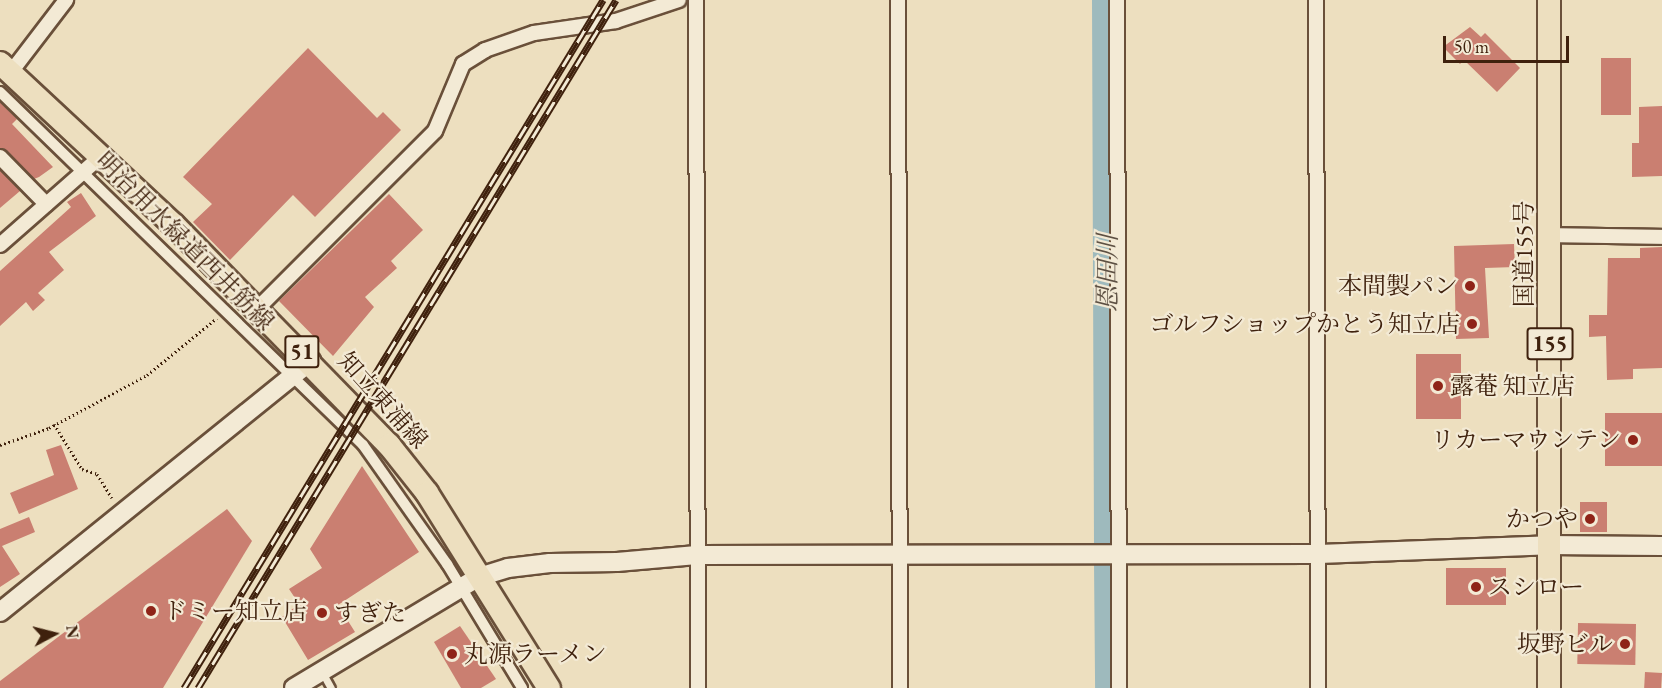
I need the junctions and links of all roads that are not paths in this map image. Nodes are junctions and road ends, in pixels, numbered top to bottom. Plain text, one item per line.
1 (66, 0) edge
2 (678, 0) edge
3 (696, 0) edge
4 (898, 0) edge
5 (1117, 0) edge
6 (1316, 0) edge
7 (1547, 3) edge
8 (4, 75) edge
9 (0, 157) edge
10 (92, 164) junction
11 (46, 204) junction
12 (1551, 235) junction
13 (1662, 237) edge
14 (0, 245) edge
15 (258, 308) junction
16 (312, 361) junction
17 (293, 376) junction
18 (1549, 545) junction
19 (1662, 546) edge
20 (1319, 554) junction
21 (697, 555) junction
22 (900, 555) junction
23 (1119, 555) junction
24 (470, 583) junction
25 (0, 612) edge
26 (322, 672) junction
27 (294, 688) edge
28 (332, 688) edge
29 (522, 688) edge
30 (549, 688) edge
31 (698, 688) edge
32 (900, 688) edge
33 (1119, 688) edge
34 (1318, 688) edge
35 (1549, 688) edge

1 - 8 street
2 - 15 street
3 - 21 street
4 - 22 street
5 - 23 street
6 - 20 street
7 - 12 main road, 国道155号 / 155
8 - 10 main road, 知立東浦線 / 51
9 - 11 street
10 - 11 street
10 - 15 main road, 知立東浦線 / 51
10 - 17 street, 明治用水緑道西井筋線
11 - 14 street
12 - 13 street
12 - 18 main road, 国道155号 / 155
15 - 16 main road, 知立東浦線 / 51
16 - 17 street
16 - 24 main road, 知立東浦線 / 51
17 - 24 street, 明治用水緑道西井筋線
17 - 25 street
18 - 19 street
18 - 20 street
18 - 35 main road, 国道155号 / 155
20 - 23 street
20 - 34 street
21 - 22 street
21 - 24 street
21 - 31 street
22 - 23 street
22 - 32 street
23 - 33 street
24 - 26 street
24 - 29 street, 明治用水緑道西井筋線
24 - 30 main road, 知立東浦線 / 51
26 - 27 street
26 - 28 lane

